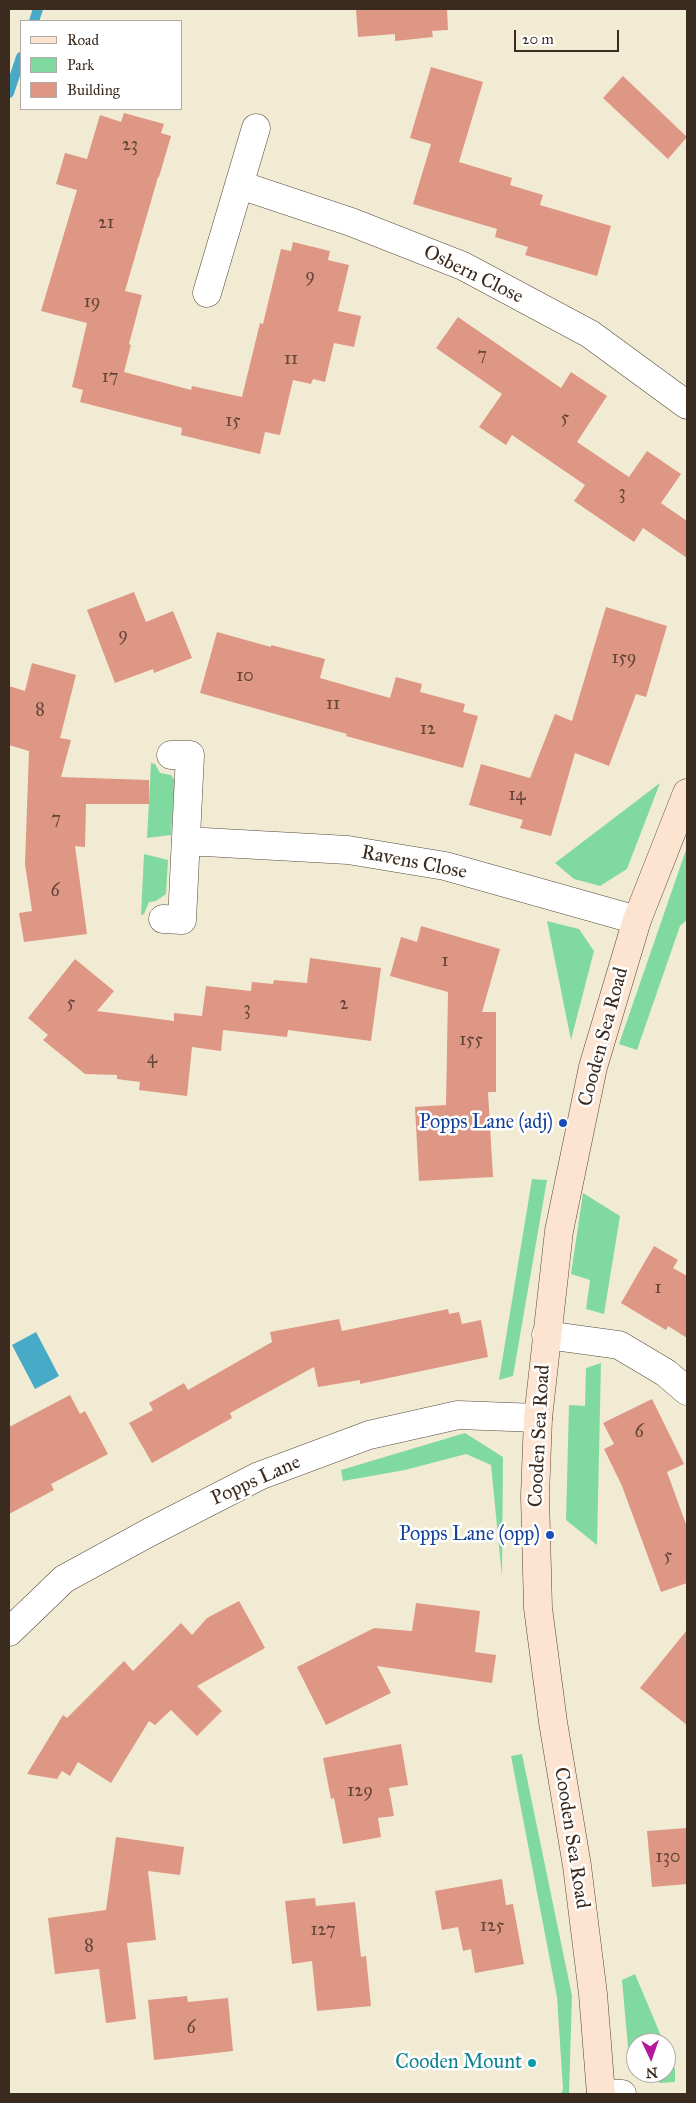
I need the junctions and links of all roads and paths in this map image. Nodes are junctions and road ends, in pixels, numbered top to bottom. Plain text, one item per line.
1 (256, 128) dead end
2 (240, 185) junction
3 (207, 293) dead end
4 (687, 405) edge
5 (171, 755) dead end
6 (687, 793) edge
7 (186, 841) junction
8 (163, 919) dead end
9 (637, 920) junction
10 (546, 1335) junction
11 (687, 1391) edge
12 (538, 1418) junction
13 (9, 1632) edge
14 (608, 2094) edge

1 - 2 street
2 - 3 street
2 - 4 street, Osbern Close
5 - 7 street
6 - 9 main road, Cooden Sea Road
7 - 8 street
7 - 9 street, Ravens Close
9 - 10 main road, Cooden Sea Road
10 - 11 street
10 - 12 main road, Cooden Sea Road
12 - 13 street, Popps Lane
12 - 14 main road, Cooden Sea Road

